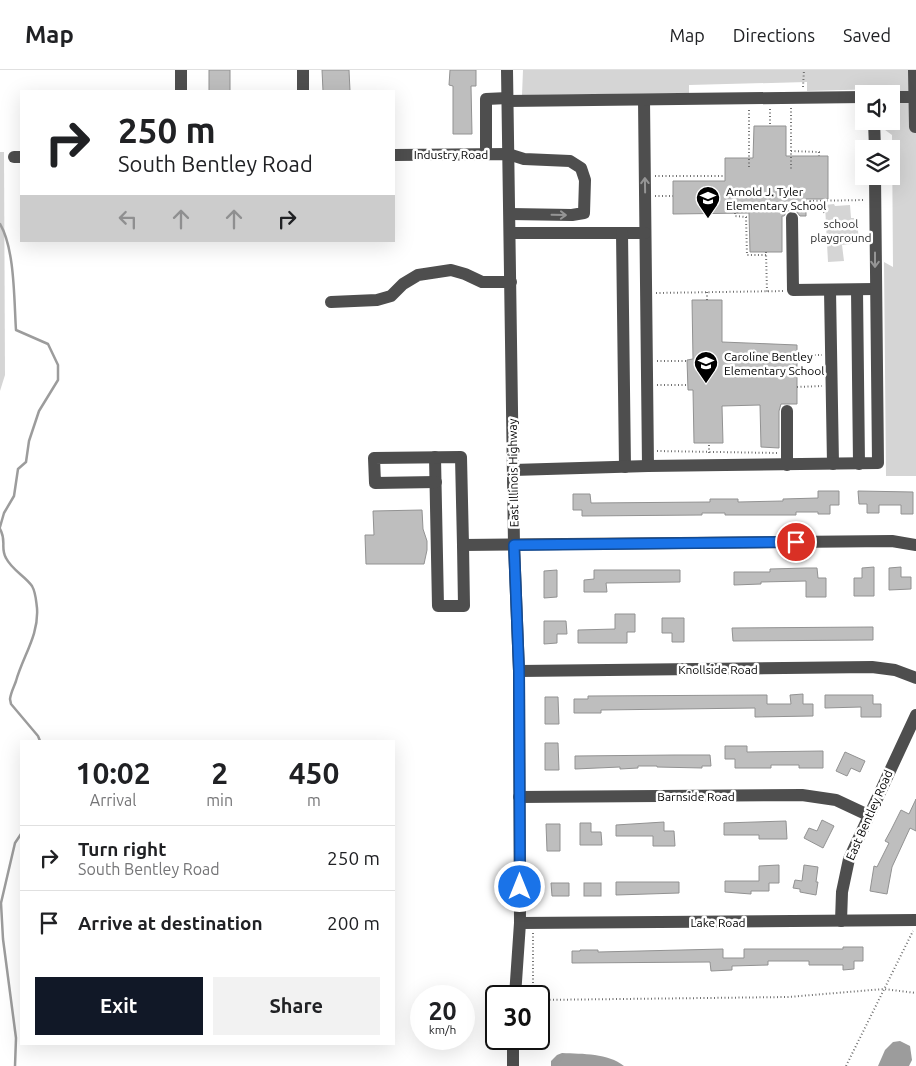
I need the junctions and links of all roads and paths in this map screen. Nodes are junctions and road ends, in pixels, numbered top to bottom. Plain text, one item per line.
1 (180, 70) edge
2 (303, 70) edge
3 (507, 70) edge
4 (914, 70) edge
5 (181, 90) edge
6 (303, 90) edge
7 (900, 97) edge
8 (915, 97) edge
9 (855, 98) edge
10 (508, 99) junction
11 (644, 100) junction
12 (749, 106) dead end
13 (770, 106) dead end
14 (791, 106) dead end
15 (770, 126) dead end
16 (916, 127) edge
17 (791, 151) junction
18 (395, 154) edge
19 (486, 154) junction
20 (508, 154) junction
21 (819, 156) dead end
22 (749, 167) dead end
23 (791, 169) dead end
24 (653, 176) dead end
25 (725, 176) dead end
26 (875, 185) edge
27 (653, 196) dead end
28 (673, 196) dead end
29 (875, 200) junction
30 (806, 201) dead end
31 (810, 201) junction
32 (735, 213) dead end
33 (825, 213) dead end
34 (510, 214) junction
35 (792, 218) dead end
36 (510, 233) junction
37 (622, 233) junction
38 (645, 234) junction
39 (511, 282) junction
40 (876, 289) junction
41 (793, 290) junction
42 (830, 290) junction
43 (857, 290) junction
44 (707, 292) junction
45 (767, 292) junction
46 (646, 293) junction
47 (707, 300) dead end
48 (331, 302) dead end
49 (797, 354) dead end
50 (831, 355) junction
51 (832, 386) junction
52 (797, 387) dead end
53 (787, 412) dead end
54 (647, 452) junction
55 (435, 457) junction
56 (787, 459) junction
57 (833, 464) junction
58 (859, 464) junction
59 (648, 466) junction
60 (625, 467) junction
61 (513, 470) junction
62 (436, 482) junction
63 (463, 545) junction
64 (514, 545) junction
65 (916, 545) edge
66 (519, 671) junction
67 (916, 678) edge
68 (916, 715) edge
69 (519, 797) junction
70 (868, 815) junction
71 (841, 921) junction
72 (526, 923) junction
73 (915, 925) edge
74 (517, 985) edge
75 (532, 985) edge
76 (884, 989) junction
77 (916, 993) edge
78 (550, 1000) edge
79 (513, 1050) edge
80 (513, 1066) edge
81 (846, 1066) edge

1 - 5 street
2 - 6 street
3 - 10 street, East Illinois Highway
4 - 8 street
7 - 8 street
8 - 16 street
9 - 11 street
10 - 11 street
10 - 19 street
10 - 20 street, East Illinois Highway
38 -> 11 street
12 - 22 path
13 - 15 path
14 - 17 path
17 - 21 path
17 - 23 path
18 - 19 street, Industry Road
19 - 20 street, Industry Road
20 - 34 street, East Illinois Highway
34 -> 20 street, Industry Road
24 - 25 path
26 - 29 street
27 - 28 path
29 - 31 path
29 -> 40 street
30 - 31 path
31 - 33 path
32 - 45 path
34 - 36 street, East Illinois Highway
35 - 41 street
36 - 37 street
36 - 39 street, East Illinois Highway
37 - 38 street
37 - 60 street
38 - 46 street
39 - 48 street
39 - 61 street, East Illinois Highway
40 - 43 street
40 - 58 street
41 - 42 street
41 - 45 path
42 - 43 street
42 - 50 street
43 - 58 street
44 - 45 path
44 - 46 path
44 - 47 path
46 - 54 street
49 - 50 path
50 - 51 street
51 - 52 path
51 - 57 street
53 - 56 street
54 - 56 path
54 - 59 street
55 - 62 street
55 - 62 street
55 - 63 street
56 - 57 street
56 - 59 street
57 - 58 street
59 - 60 street
60 - 61 street
61 - 64 street, East Illinois Highway
62 - 63 street
63 - 64 street
64 - 65 street
64 - 66 street, East Illinois Highway
66 - 67 street, Knollside Road
66 - 69 street, East Illinois Highway
68 - 70 street, East Bentley Road
69 - 70 street, Barnside Road
69 - 72 street, East Illinois Highway
70 - 71 street, East Bentley Road
71 - 72 street, Lake Road
71 - 73 street, Lake Road
72 - 74 street, East Illinois Highway
72 - 75 path
73 - 76 path
76 - 77 path
76 - 78 path
76 - 81 path
79 - 80 street

